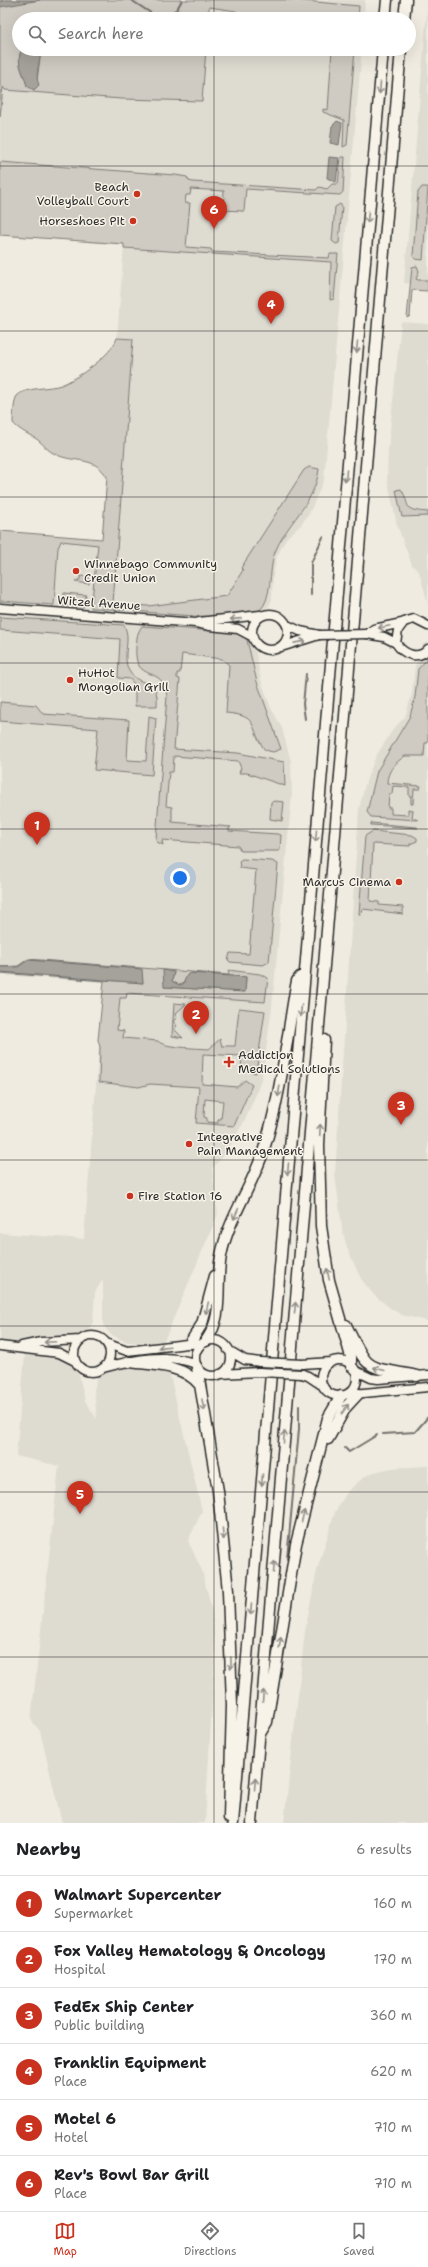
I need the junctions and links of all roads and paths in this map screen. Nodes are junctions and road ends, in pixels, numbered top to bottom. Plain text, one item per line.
1 (387, 0) edge
2 (406, 0) edge
3 (386, 12) edge
4 (405, 12) edge
5 (382, 56) edge
6 (401, 56) edge
7 (0, 608) edge
8 (260, 616) junction
9 (196, 623) junction
10 (402, 623) junction
11 (287, 625) junction
12 (428, 626) edge
13 (366, 634) junction
14 (319, 635) junction
15 (253, 637) junction
16 (396, 642) junction
17 (281, 648) junction
18 (426, 652) edge
19 (304, 972) junction
20 (320, 1009) junction
21 (221, 1256) junction
22 (333, 1296) junction
23 (81, 1340) junction
24 (204, 1342) junction
25 (108, 1344) junction
26 (190, 1344) junction
27 (0, 1346) edge
28 (19, 1347) junction
29 (228, 1350) junction
30 (75, 1361) junction
31 (129, 1362) junction
32 (332, 1362) junction
33 (197, 1365) junction
34 (102, 1368) junction
35 (353, 1368) junction
36 (219, 1374) junction
37 (428, 1375) edge
38 (417, 1376) junction
39 (199, 1384) junction
40 (323, 1386) junction
41 (428, 1387) edge
42 (358, 1394) junction
43 (343, 1395) junction
44 (321, 1451) junction
45 (259, 1735) junction
46 (229, 1823) edge
47 (234, 1823) edge
48 (252, 1823) edge

1 - 3 highway
2 - 4 highway
5 -> 19 highway
6 - 20 highway
7 - 9 main road, Witzel Avenue
8 -> 9 main road, Witzel Avenue
8 - 11 main road
8 - 15 main road
9 - 15 main road, Witzel Avenue
10 - 12 main road
10 -> 13 main road
10 - 16 main road
11 - 14 main road
11 - 17 main road
13 - 14 main road, bridge
13 - 16 main road
17 -> 14 main road
15 - 17 main road
16 - 18 main road
19 -> 21 highway
19 -> 47 highway
22 -> 20 highway
45 -> 20 highway
21 - 24 highway
21 -> 26 highway
22 - 35 highway
38 -> 22 highway
23 - 25 main road
23 -> 28 main road
23 - 30 main road
24 - 26 main road
24 - 29 main road
24 - 33 main road
26 -> 25 main road
25 - 34 main road
27 - 28 main road
28 - 30 main road
29 - 32 main road, bridge
29 - 36 main road
30 - 34 main road
31 - 33 main road
31 - 34 main road
31 - 39 highway
32 - 35 main road
32 - 40 main road
33 - 36 main road
33 - 39 highway
35 - 38 main road
35 - 43 main road
36 - 40 main road, bridge
37 - 38 main road
39 -> 46 highway
40 - 43 main road
41 - 42 main road
42 - 43 main road
44 -> 42 highway
43 - 44 highway
45 -> 44 highway
48 -> 45 highway

